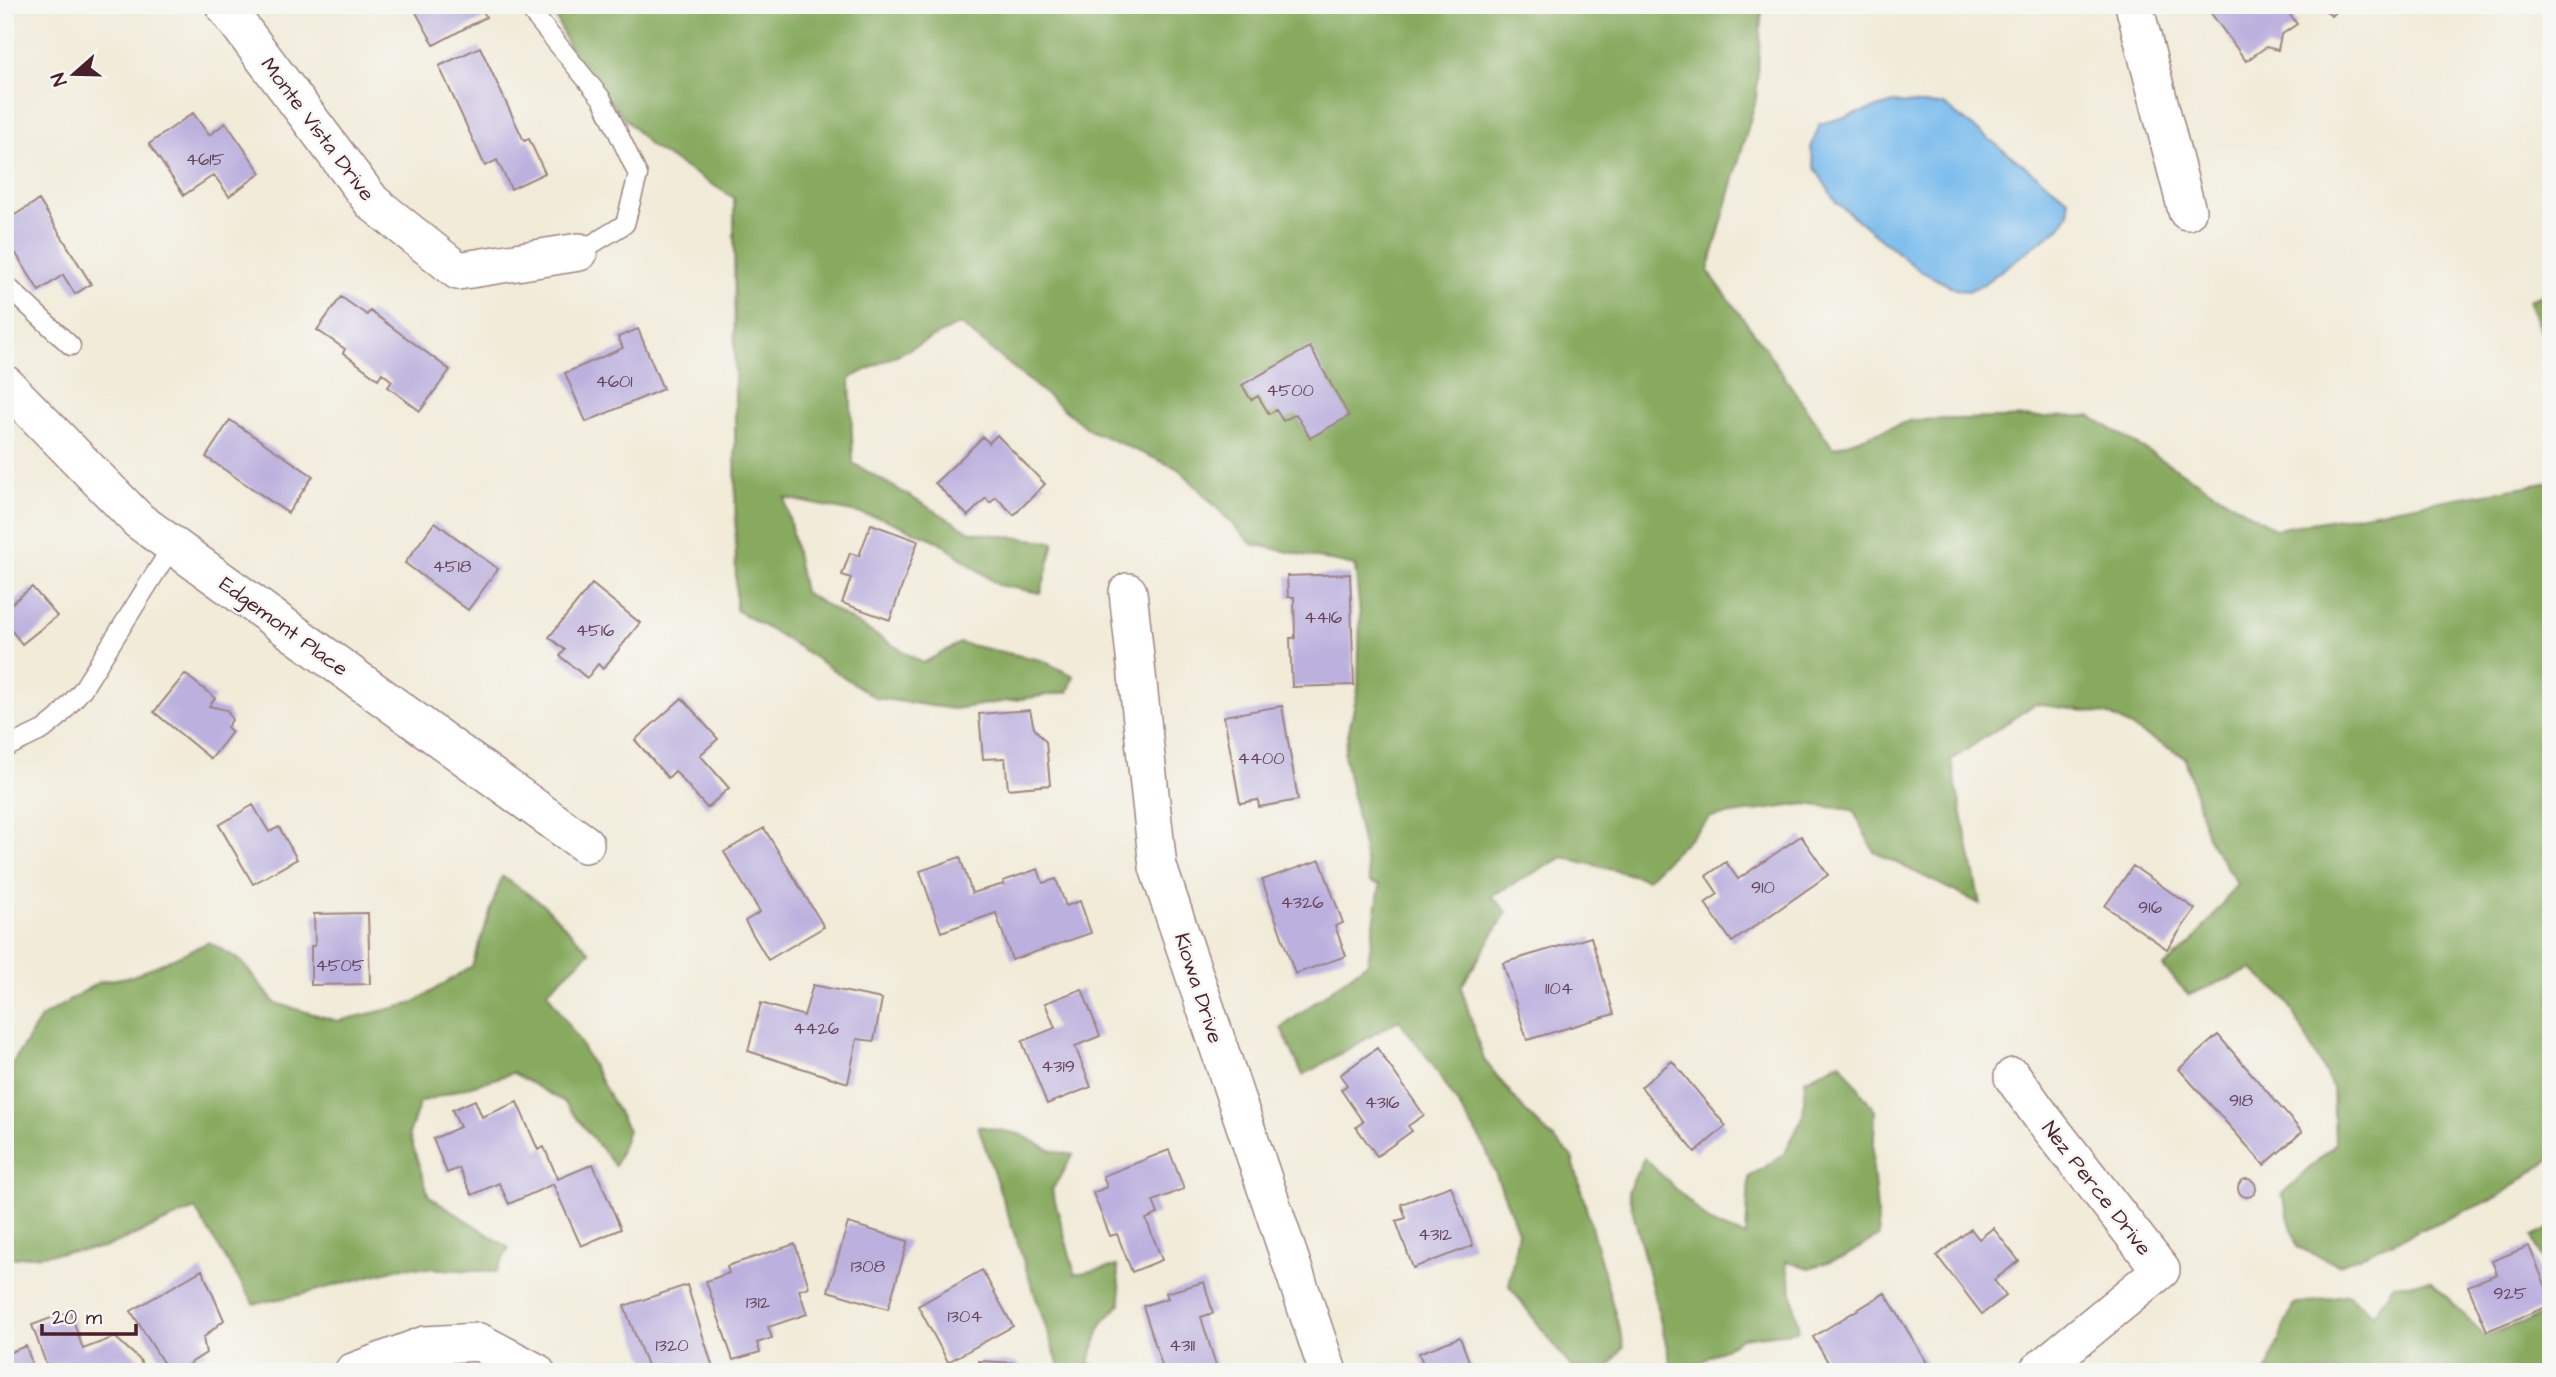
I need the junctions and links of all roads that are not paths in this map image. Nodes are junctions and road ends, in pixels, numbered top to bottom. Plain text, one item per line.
1 (224, 5) edge
2 (526, 5) edge
3 (2134, 5) edge
4 (2187, 211) dead end
5 (579, 252) joint
6 (5, 284) edge
7 (71, 345) dead end
8 (5, 384) edge
9 (173, 545) junction
10 (1128, 592) dead end
11 (5, 748) edge
12 (585, 844) dead end
13 (2013, 1077) dead end
14 (353, 1372) edge
15 (536, 1372) edge
16 (1328, 1372) edge
17 (2037, 1372) edge

1 - 5 street, Monte Vista Drive
2 - 5 lane
3 - 4 street
6 - 7 lane
8 - 9 street, Edgemont Place
9 - 11 lane
9 - 12 street, Edgemont Place
10 - 16 street, Kiowa Drive
13 - 17 street, Nez Perce Drive
14 - 15 street

